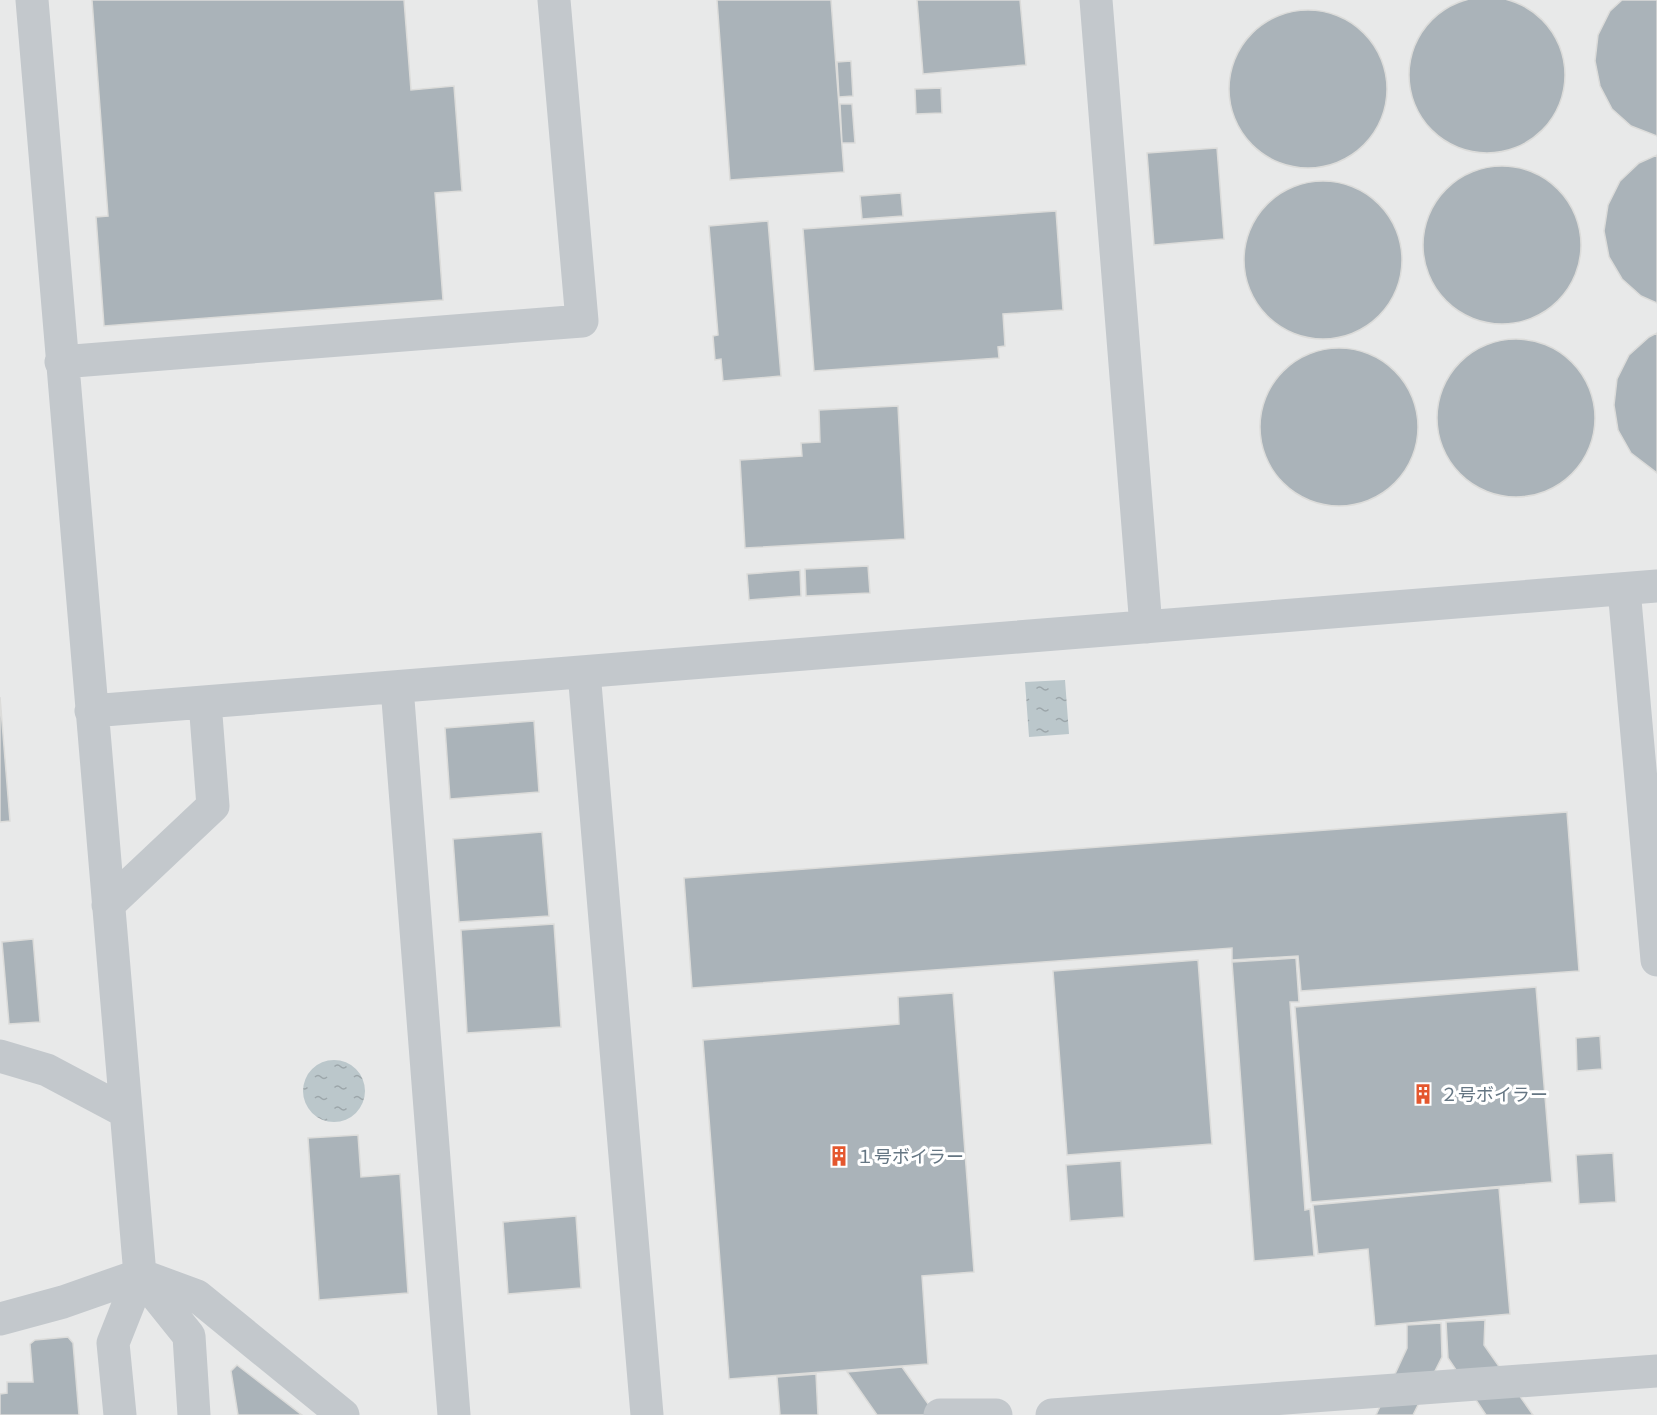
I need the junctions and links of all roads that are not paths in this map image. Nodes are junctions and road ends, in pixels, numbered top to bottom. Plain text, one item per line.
1 (32, 0) edge
2 (554, 0) edge
3 (1096, 0) edge
4 (61, 362) junction
5 (1657, 586) edge
6 (1624, 588) junction
7 (1146, 627) junction
8 (584, 672) junction
9 (397, 687) junction
10 (205, 702) junction
11 (91, 711) junction
12 (108, 905) junction
13 (1657, 960) edge
14 (0, 1056) edge
15 (126, 1112) junction
16 (140, 1275) junction
17 (0, 1319) edge
18 (1657, 1371) edge
19 (120, 1415) edge
20 (194, 1415) edge
21 (343, 1415) edge
22 (454, 1415) edge
23 (647, 1415) edge
24 (940, 1415) edge
25 (996, 1415) edge
26 (1052, 1415) edge

1 - 4 lane
2 - 4 lane
3 - 7 lane
4 - 11 lane
5 - 6 lane
6 - 7 lane
6 - 13 lane
7 - 8 lane
8 - 9 lane
8 - 23 lane
9 - 10 lane
9 - 22 lane
10 - 11 lane
10 - 12 lane
11 - 12 lane
12 - 15 lane
14 - 15 lane
15 - 16 lane
16 - 17 lane
16 - 19 lane
16 - 20 lane
16 - 21 lane
18 - 26 lane
24 - 25 lane

